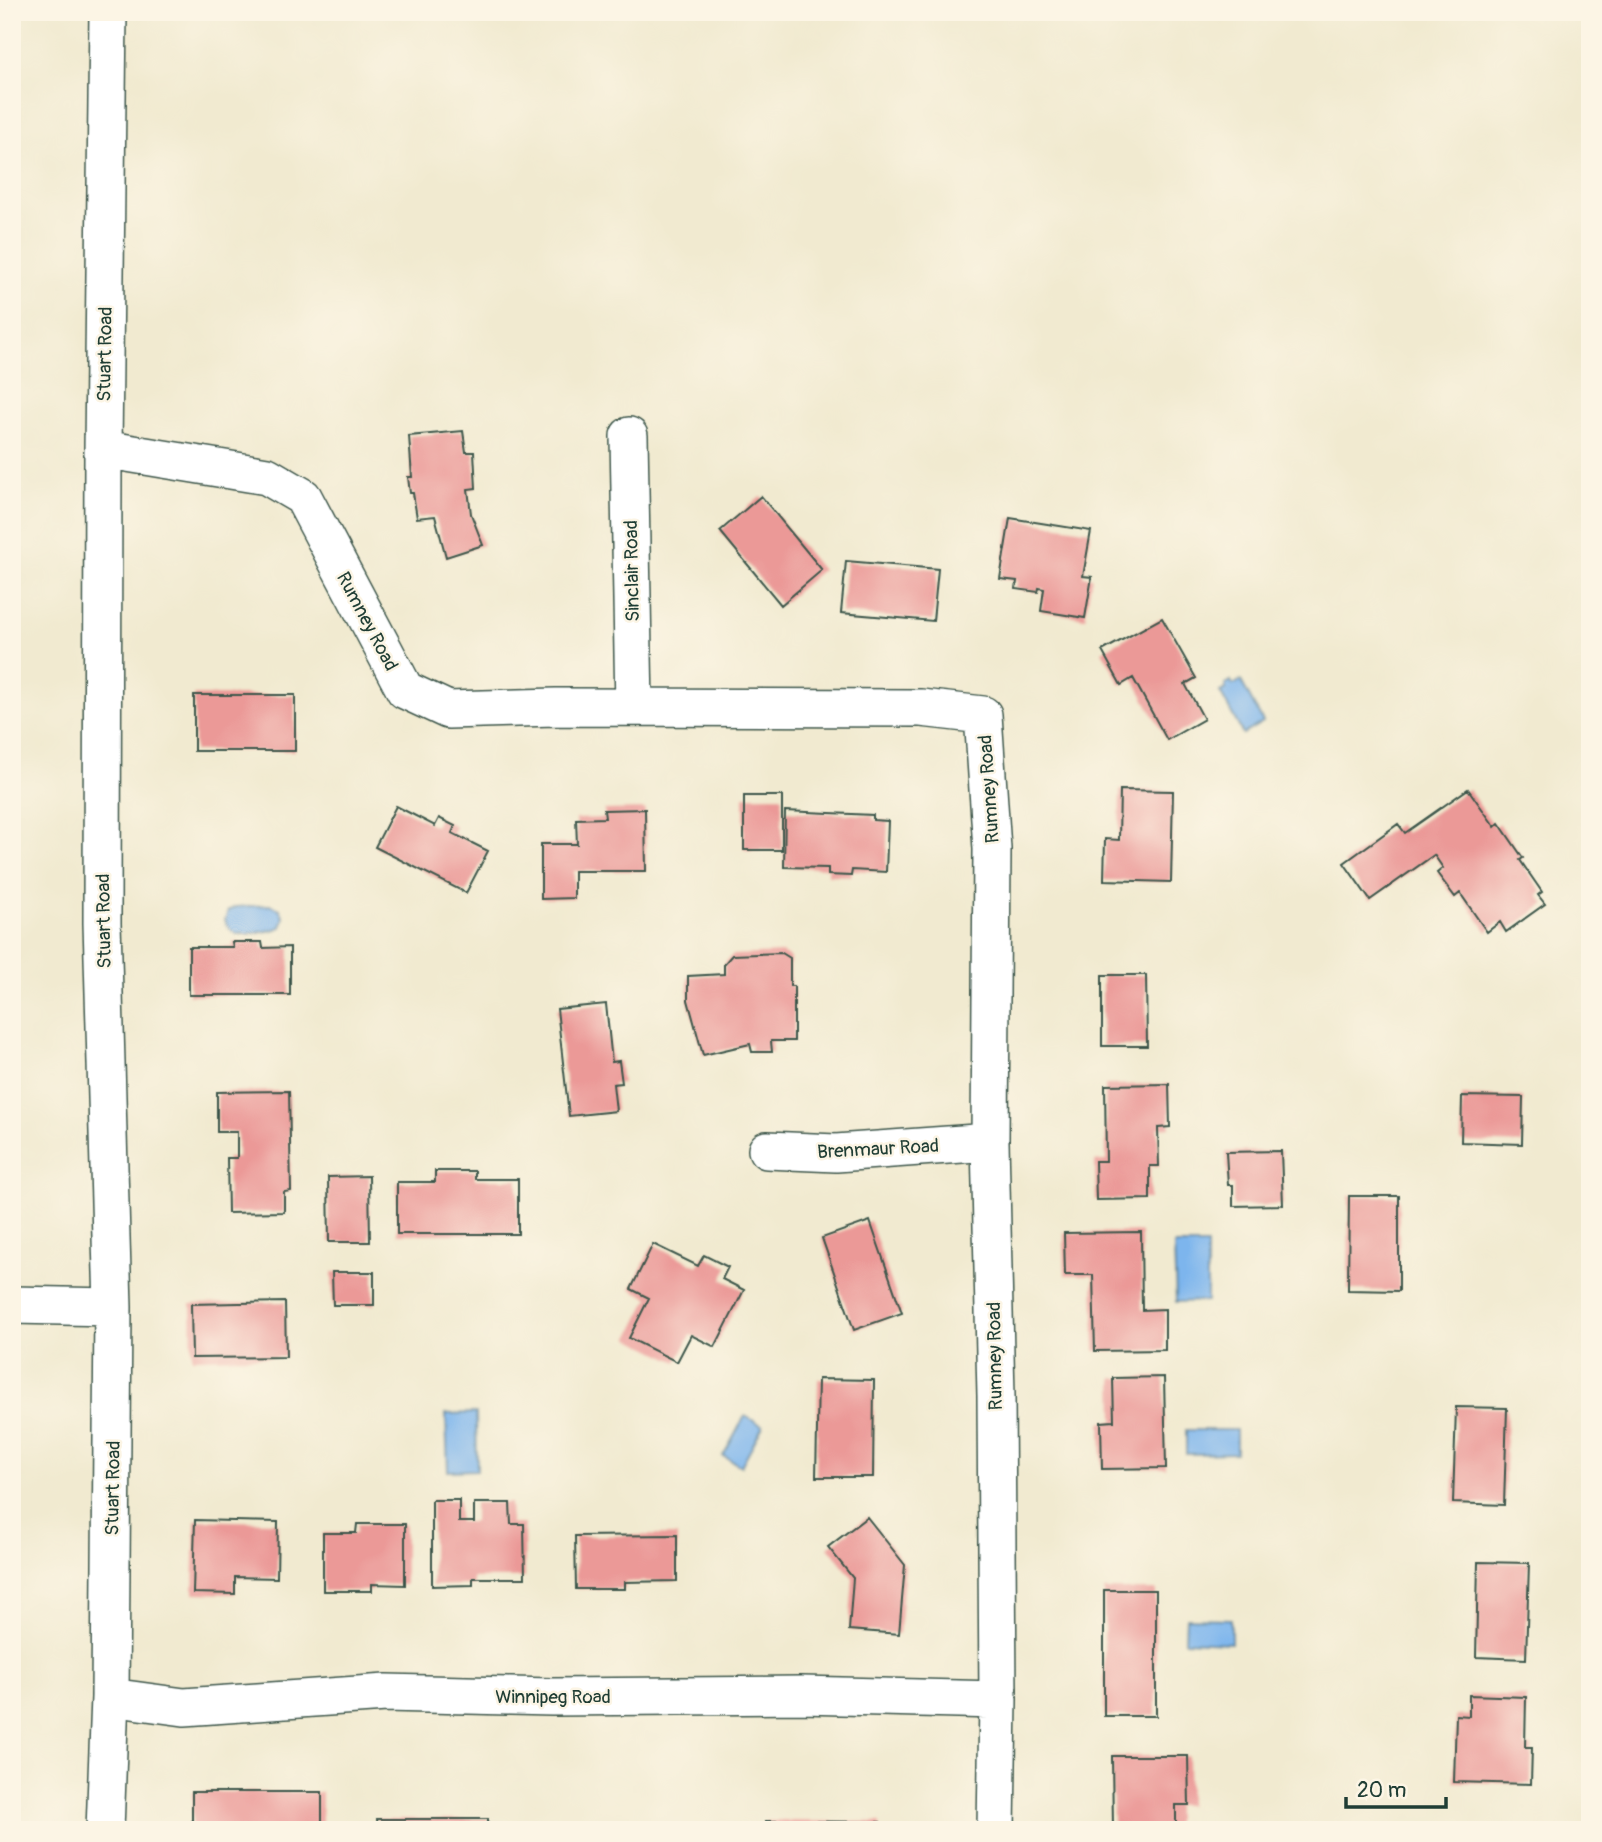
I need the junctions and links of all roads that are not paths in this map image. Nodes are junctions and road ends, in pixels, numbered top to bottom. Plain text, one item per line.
1 (108, 12) edge
2 (628, 436) dead end
3 (103, 449) junction
4 (634, 707) junction
5 (989, 1142) junction
6 (767, 1150) dead end
7 (12, 1305) edge
8 (113, 1307) junction
9 (110, 1697) junction
10 (998, 1700) junction
11 (105, 1830) edge
12 (996, 1830) edge

1 - 3 street, Stuart Road
2 - 4 street, Sinclair Road
3 - 4 street, Rumney Road
3 - 8 street, Stuart Road
4 - 5 street, Rumney Road
5 - 6 street, Brenmaur Road
5 - 10 street, Rumney Road
7 - 8 street
8 - 9 street, Stuart Road
9 - 10 street, Winnipeg Road
9 - 11 street, Stuart Road
10 - 12 street, Rumney Road

